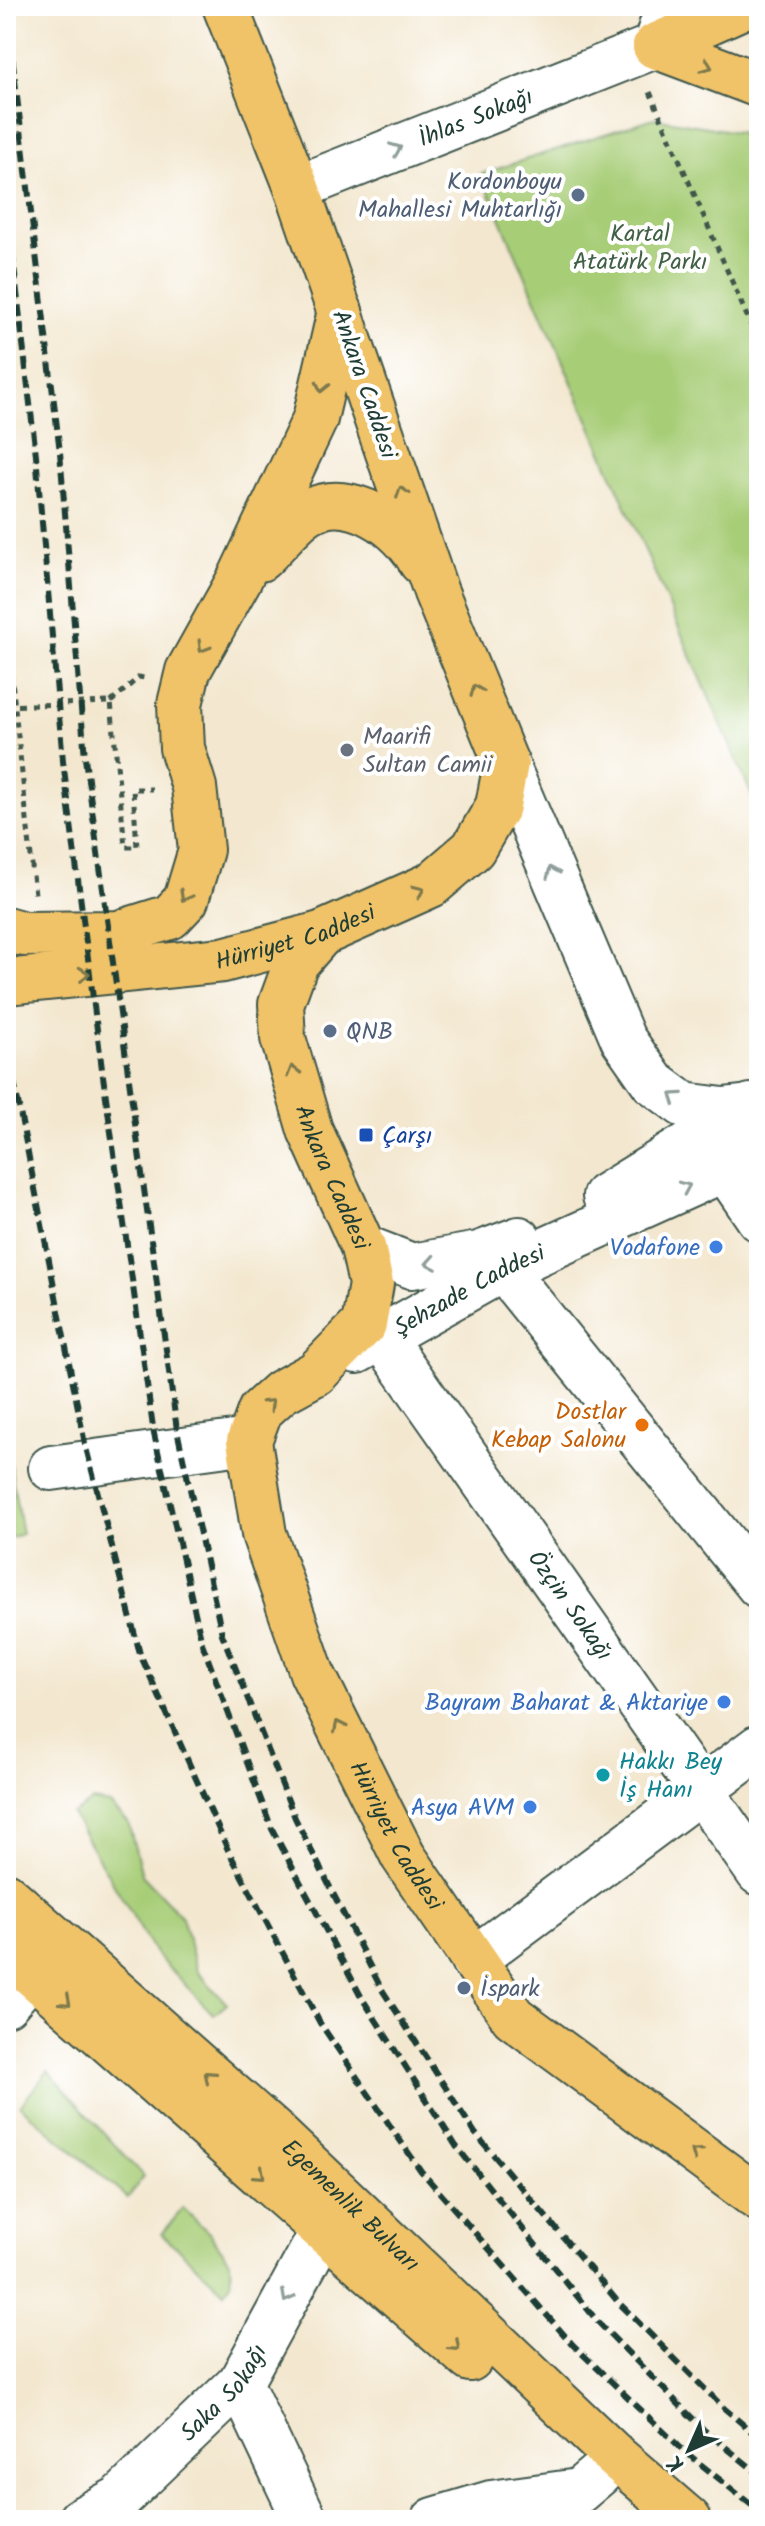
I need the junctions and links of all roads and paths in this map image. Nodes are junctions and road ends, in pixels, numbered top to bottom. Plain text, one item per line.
1 (225, 6) edge
2 (744, 6) edge
3 (652, 36) edge
4 (759, 85) edge
5 (297, 188) junction
6 (340, 311) junction
7 (759, 344) edge
8 (240, 578) junction
9 (436, 592) junction
10 (6, 625) edge
11 (139, 677) dead end
12 (111, 702) junction
13 (15, 705) junction
14 (6, 706) edge
15 (506, 763) junction
16 (194, 787) junction
17 (21, 916) edge
18 (321, 934) junction
19 (6, 982) edge
20 (748, 1131) edge
21 (759, 1219) edge
22 (363, 1247) junction
23 (503, 1269) junction
24 (382, 1337) junction
25 (316, 1373) junction
26 (249, 1441) junction
27 (51, 1468) dead end
28 (759, 1586) edge
29 (759, 1747) edge
30 (702, 1791) junction
31 (759, 1873) edge
32 (6, 1895) edge
33 (473, 1960) junction
34 (15, 1976) edge
35 (759, 2199) edge
36 (324, 2229) junction
37 (240, 2383) junction
38 (599, 2474) junction
39 (80, 2520) edge
40 (305, 2520) edge
41 (434, 2520) edge
42 (653, 2520) edge
43 (689, 2520) edge

1 - 5 main road, Ankara Caddesi
2 - 3 main road
3 -> 4 main road
5 -> 3 street, İhlas Sokağı
3 - 7 path
5 - 6 main road, Ankara Caddesi
6 -> 8 main road
9 -> 6 main road, Ankara Caddesi
8 - 9 main road
8 -> 16 main road
15 -> 9 main road, Ankara Caddesi
10 - 13 path
11 - 12 path
12 - 13 path
12 - 16 path
13 - 14 path
13 - 17 path
18 -> 15 main road, Hürriyet Caddesi
20 -> 15 street
16 -> 17 main road
19 -> 18 main road, Hürriyet Caddesi
22 -> 18 main road, Ankara Caddesi
20 - 21 street
20 -> 22 street, Ankara Caddesi
23 -> 20 street, Şehzade Caddesi
22 - 25 main road, Şehzade Caddesi
23 - 24 street, Şehzade Caddesi
23 - 28 street
24 - 25 street, Şehzade Caddesi
24 - 30 street, Özçin Sokağı
26 -> 25 main road
26 - 27 street
33 -> 26 main road, Hürriyet Caddesi
29 - 30 street
30 - 31 street, Özçin Sokağı
30 - 33 street
43 -> 32 main road, Egemenlik Bulvarı
35 -> 33 main road, Hürriyet Caddesi
34 -> 36 main road, Egemenlik Bulvarı
36 -> 37 street, Saka Sokağı
36 -> 38 main road, Egemenlik Bulvarı
37 - 39 street, Saka Sokağı
37 - 40 street
38 - 41 street
38 - 42 main road, Egemenlik Bulvarı

